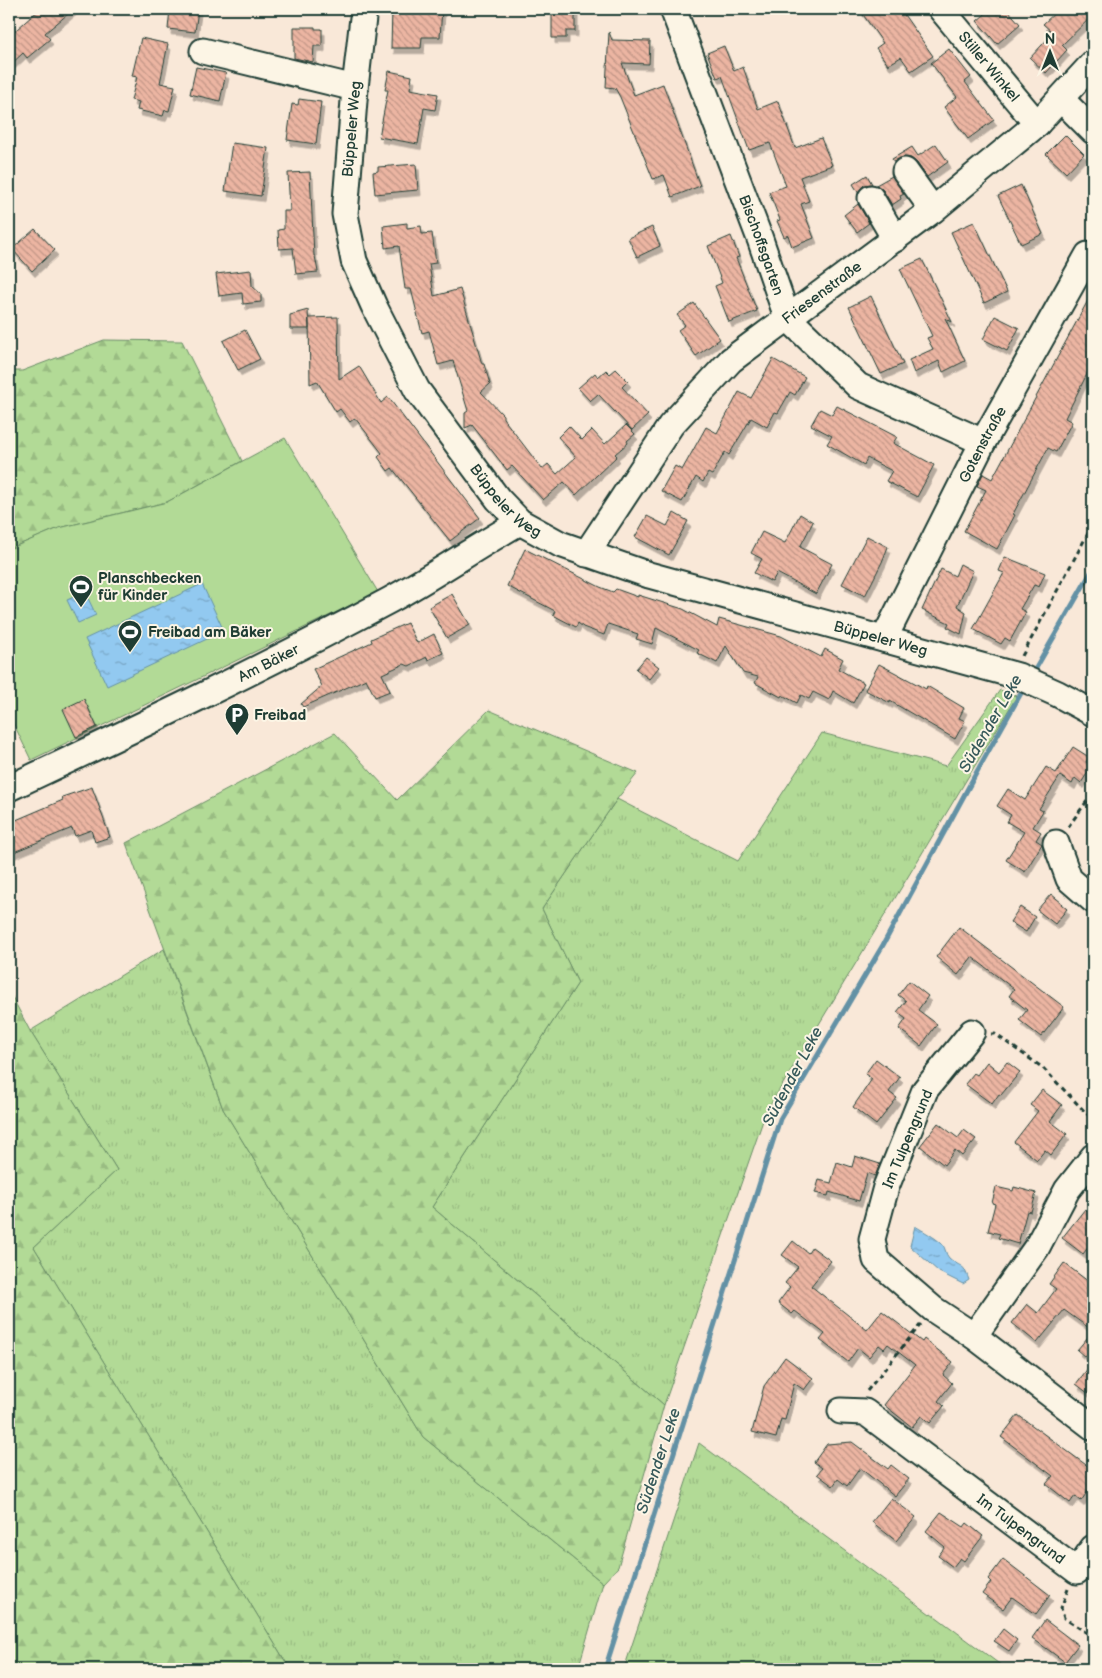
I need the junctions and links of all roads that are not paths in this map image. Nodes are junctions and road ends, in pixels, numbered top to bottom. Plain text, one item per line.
1 (364, 9) edge
2 (673, 9) edge
3 (941, 9) edge
4 (203, 51) dead end
5 (1093, 63) edge
6 (355, 88) junction
7 (1061, 99) junction
8 (1037, 124) junction
9 (1093, 131) edge
10 (905, 170) dead end
11 (871, 198) dead end
12 (933, 210) junction
13 (895, 238) junction
14 (1088, 255) dead end
15 (788, 317) junction
16 (983, 442) junction
17 (520, 522) junction
18 (586, 554) junction
19 (884, 639) junction
20 (1093, 713) edge
21 (9, 788) edge
22 (1056, 843) road end
23 (1093, 900) edge
24 (972, 1032) road end
25 (1093, 1157) edge
26 (974, 1336) junction
27 (841, 1411) road end
28 (1093, 1427) edge
29 (1093, 1548) edge

1 - 6 street, Büppeler Weg
2 - 15 street, Bischoffsgarten
3 - 8 street, Stiller Winkel
4 - 6 street
5 - 7 street, Friesenstraße
6 - 17 street, Büppeler Weg
7 - 8 street, Friesenstraße
7 - 9 street
8 - 12 street, Friesenstraße
10 - 12 street
11 - 13 street
12 - 13 street, Friesenstraße
13 - 15 street, Friesenstraße
14 - 16 street, Gotenstraße
15 - 16 street, Bischoffsgarten
15 - 18 street, Friesenstraße
16 - 19 street, Gotenstraße
17 - 18 street, Büppeler Weg
17 - 21 street, Am Bäker
18 - 19 street, Büppeler Weg
19 - 20 street, Büppeler Weg
22 - 23 street
24 - 26 street, Im Tulpengrund
25 - 26 street
26 - 28 street, Im Tulpengrund
27 - 29 street, Im Tulpengrund

